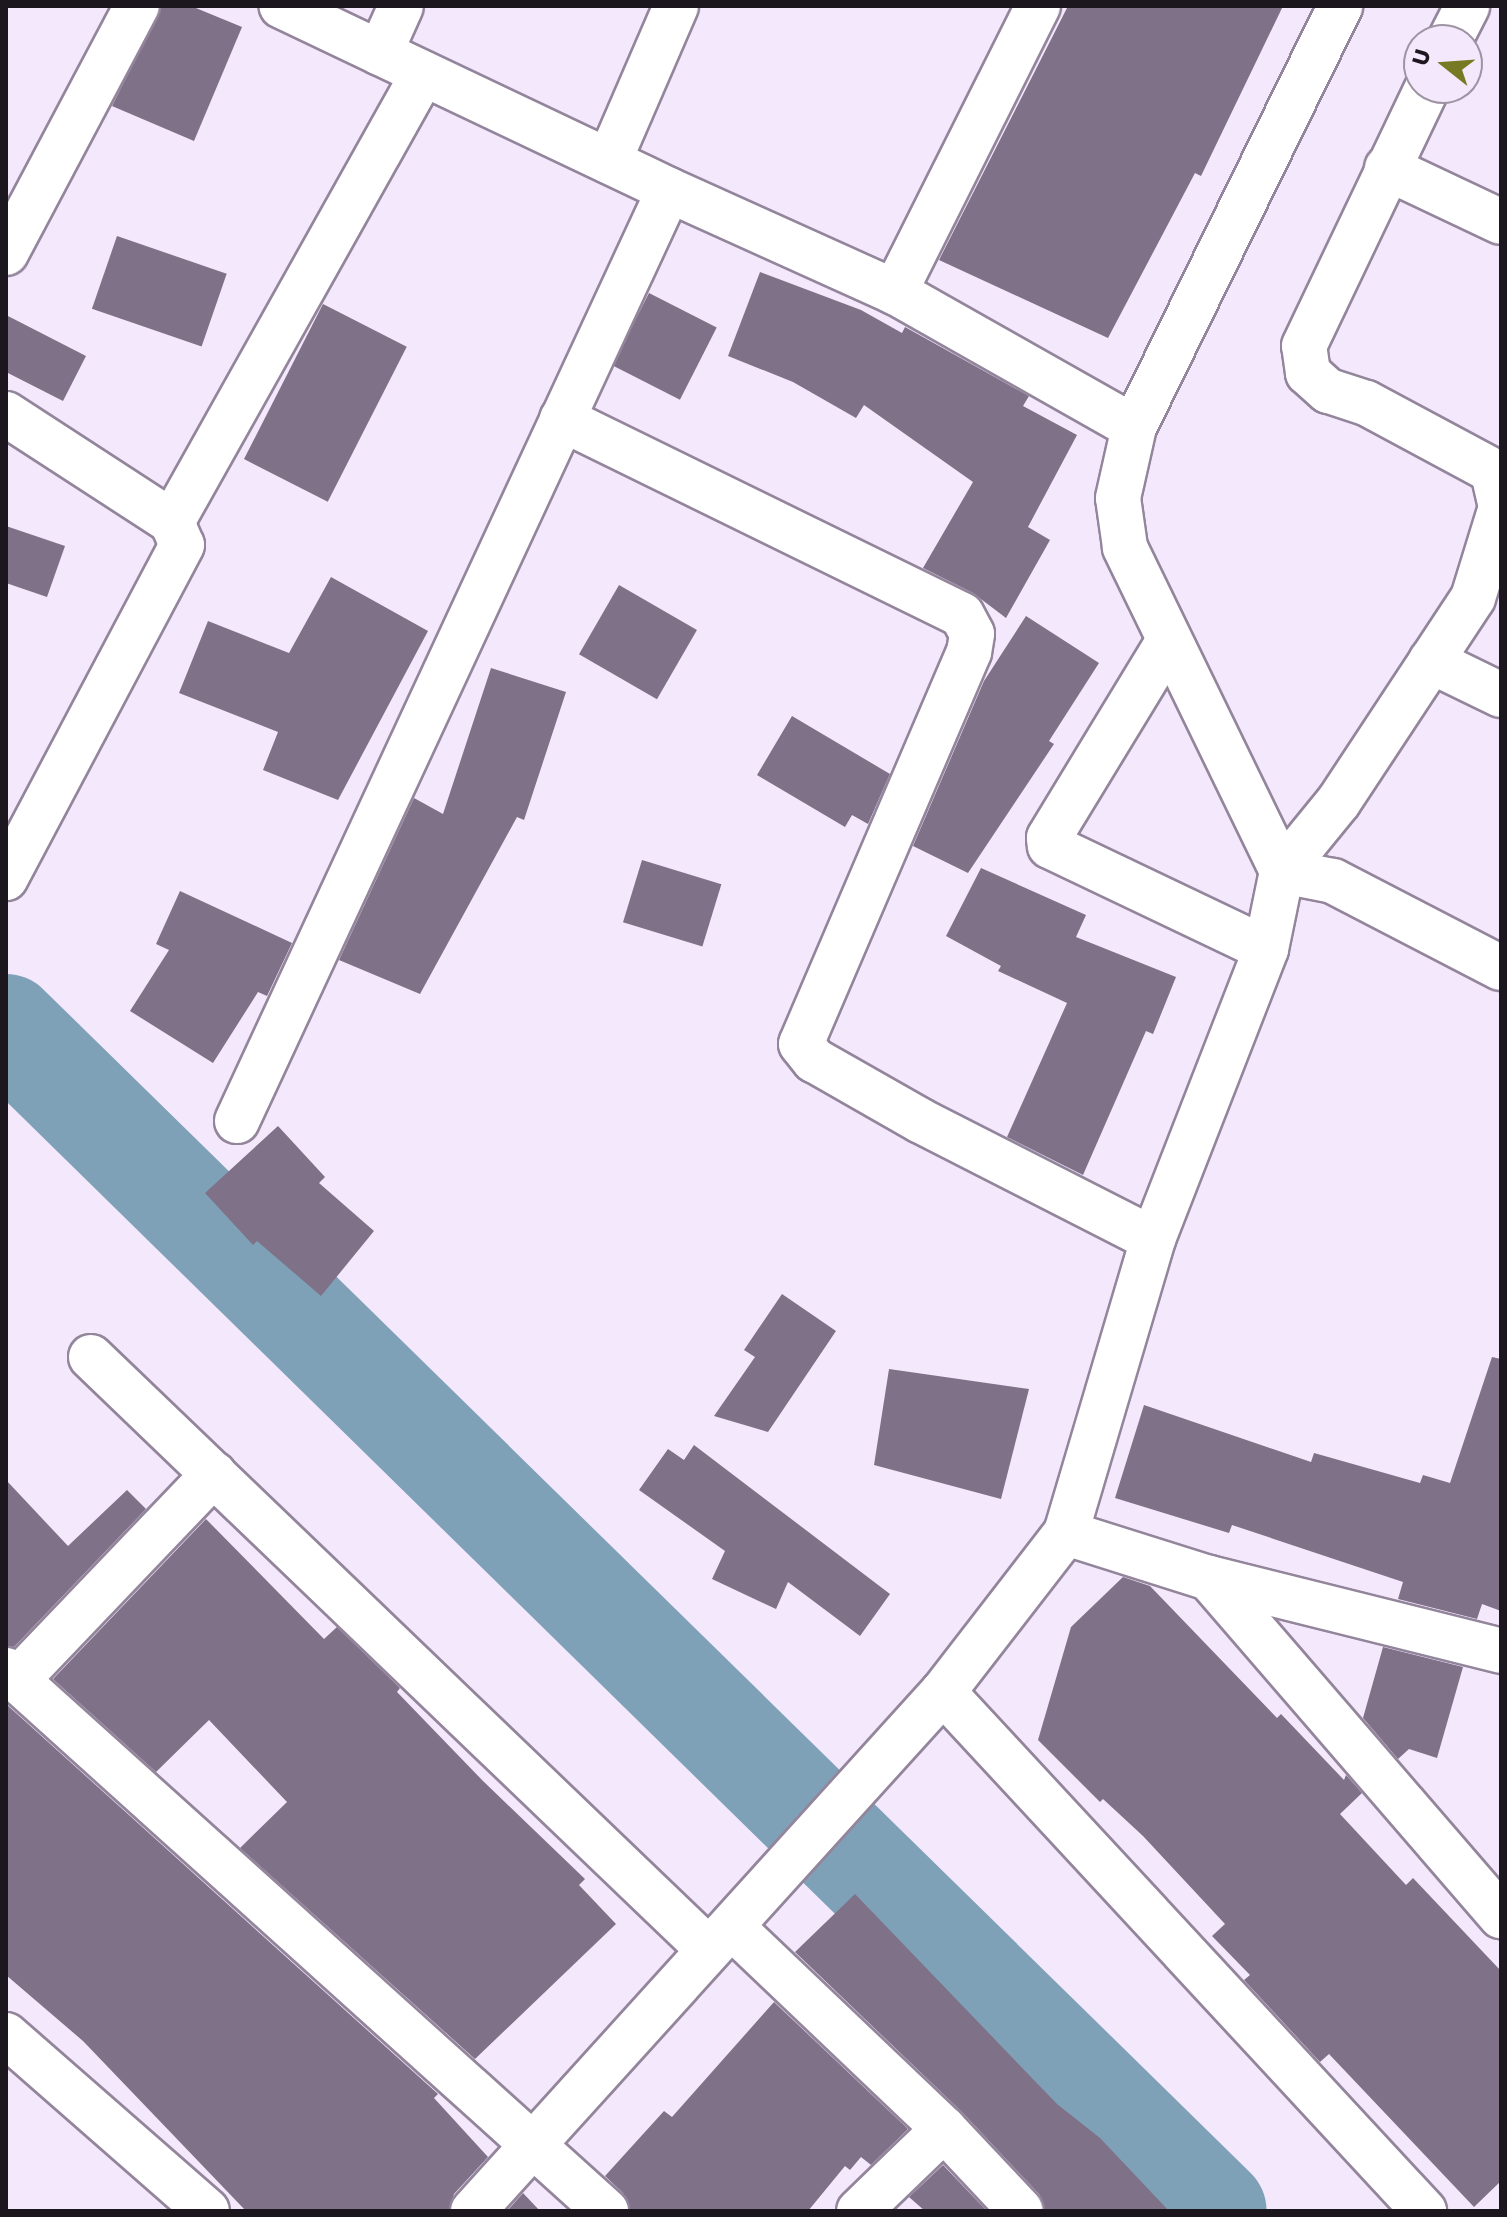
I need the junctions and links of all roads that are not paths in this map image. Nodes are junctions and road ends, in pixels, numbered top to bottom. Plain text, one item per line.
1 (137, 6) edge
2 (281, 6) edge
3 (401, 6) edge
4 (676, 6) edge
5 (1038, 6) edge
6 (1340, 6) edge
7 (1467, 6) edge
8 (1458, 24) edge
9 (380, 53) junction
10 (423, 74) junction
11 (1419, 104) edge
12 (609, 161) junction
13 (1387, 168) junction
14 (669, 190) junction
15 (1501, 222) edge
16 (6, 253) edge
17 (895, 292) junction
18 (6, 414) edge
19 (562, 419) junction
20 (1134, 427) junction
21 (1497, 472) edge
22 (172, 522) junction
23 (1168, 642) junction
24 (1431, 661) junction
25 (1501, 695) edge
26 (1282, 871) junction
27 (6, 878) edge
28 (1266, 949) junction
29 (1501, 968) edge
30 (237, 1121) dead end
31 (1153, 1239) junction
32 (91, 1357) dead end
33 (214, 1474) junction
34 (1066, 1533) junction
35 (1209, 1578) junction
36 (1501, 1651) edge
37 (12, 1675) edge
38 (943, 1692) junction
39 (1501, 1916) edge
40 (721, 1939) junction
41 (6, 2035) edge
42 (944, 2129) junction
43 (533, 2144) junction
44 (207, 2211) edge
45 (473, 2211) edge
46 (606, 2211) edge
47 (859, 2211) edge
48 (1021, 2211) edge
49 (1424, 2211) edge

1 - 16 street
2 - 9 street
3 - 9 street
4 - 12 street
5 - 17 street
6 - 20 street
7 - 8 street
9 - 10 street
10 - 12 street
10 - 22 street
11 - 13 street
12 - 14 street
13 - 15 street
13 - 21 street
14 - 17 street
14 - 19 street
17 - 20 street
18 - 22 street
19 - 30 street
19 - 31 street
20 - 23 street
21 - 24 street
22 - 27 street
23 - 26 street
23 - 28 street
24 - 25 street
24 - 26 street
26 - 28 street
26 - 29 street
28 - 31 street
31 - 34 street
32 - 33 street
33 - 37 street
33 - 40 street
34 - 35 street
34 - 38 street
35 - 36 street
35 - 39 street
37 - 43 street
38 - 40 street
38 - 49 street
40 - 42 street
40 - 43 street
41 - 44 street
42 - 47 street
42 - 48 street
43 - 45 street
43 - 46 street

